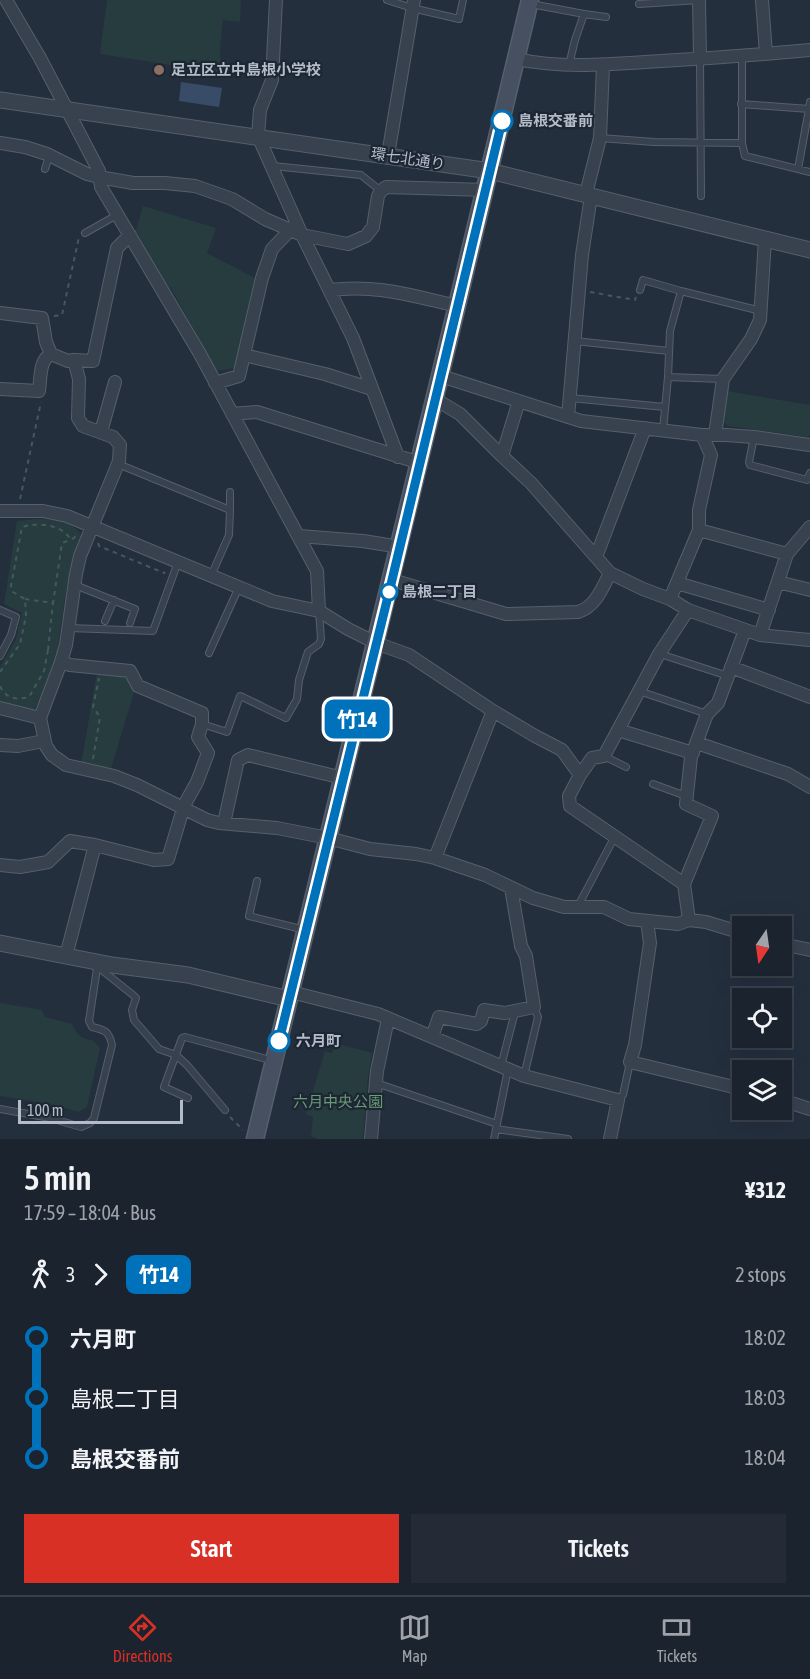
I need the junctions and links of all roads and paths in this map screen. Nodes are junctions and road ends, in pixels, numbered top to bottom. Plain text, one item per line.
1 (6, 0) edge
2 (276, 0) edge
3 (387, 0) edge
4 (463, 0) edge
5 (699, 0) edge
6 (762, 0) edge
7 (530, 2) edge
8 (413, 4) edge
9 (639, 4) dead end
10 (584, 14) junction
11 (606, 17) dead end
12 (810, 50) edge
13 (766, 54) junction
14 (742, 57) junction
15 (516, 59) junction
16 (700, 59) junction
17 (603, 64) junction
18 (569, 65) junction
19 (0, 100) edge
20 (741, 104) junction
21 (809, 106) edge
22 (68, 110) junction
23 (258, 136) junction
24 (600, 138) junction
25 (0, 143) edge
26 (700, 143) junction
27 (742, 143) junction
28 (49, 155) junction
29 (388, 155) junction
30 (271, 166) junction
31 (45, 169) dead end
32 (798, 169) junction
33 (490, 171) junction
34 (810, 172) edge
35 (99, 177) junction
36 (485, 190) junction
37 (381, 191) junction
38 (588, 195) junction
39 (701, 196) dead end
40 (117, 215) junction
41 (294, 226) junction
42 (85, 233) joint
43 (130, 235) junction
44 (302, 235) junction
45 (765, 239) junction
46 (810, 250) edge
47 (330, 290) junction
48 (578, 290) junction
49 (640, 290) joint
50 (681, 291) junction
51 (458, 306) junction
52 (761, 311) junction
53 (0, 313) edge
54 (42, 318) junction
55 (574, 341) junction
56 (669, 351) junction
57 (51, 354) junction
58 (244, 355) junction
59 (74, 360) junction
60 (441, 376) junction
61 (668, 377) junction
62 (723, 379) junction
63 (115, 382) dead end
64 (215, 383) junction
65 (0, 389) edge
66 (372, 390) junction
67 (39, 391) junction
68 (570, 398) junction
69 (435, 399) junction
70 (519, 401) junction
71 (665, 407) junction
72 (232, 414) junction
73 (568, 417) junction
74 (645, 428) junction
75 (663, 430) junction
76 (101, 432) junction
77 (702, 435) junction
78 (715, 435) junction
79 (754, 437) junction
80 (810, 445) edge
81 (502, 456) junction
82 (398, 457) junction
83 (420, 463) junction
84 (118, 464) junction
85 (810, 473) edge
86 (230, 492) dead end
87 (18, 504) dead end
88 (230, 510) junction
89 (0, 511) edge
90 (810, 526) edge
91 (699, 530) junction
92 (90, 532) junction
93 (299, 536) junction
94 (71, 540) junction
95 (400, 547) junction
96 (787, 554) junction
97 (596, 557) junction
98 (173, 566) junction
99 (610, 573) junction
100 (211, 576) junction
101 (392, 580) junction
102 (778, 582) junction
103 (677, 583) junction
104 (75, 584) junction
105 (239, 587) junction
106 (810, 590) edge
107 (26, 599) junction
108 (670, 599) junction
109 (114, 600) junction
110 (53, 603) junction
111 (0, 610) edge
112 (688, 610) junction
113 (769, 610) junction
114 (319, 611) junction
115 (105, 621) dead end
116 (130, 623) dead end
117 (69, 628) junction
118 (745, 630) junction
119 (760, 635) junction
120 (810, 640) edge
121 (376, 643) junction
122 (48, 650) junction
123 (209, 653) dead end
124 (659, 654) junction
125 (0, 656) edge
126 (59, 658) junction
127 (101, 669) junction
128 (729, 671) junction
129 (0, 672) edge
130 (0, 686) edge
131 (1, 691) edge
132 (639, 691) junction
133 (810, 697) edge
134 (0, 708) edge
135 (493, 711) junction
136 (706, 714) junction
137 (40, 718) junction
138 (202, 724) junction
139 (618, 730) junction
140 (44, 741) junction
141 (0, 746) edge
142 (695, 748) junction
143 (604, 756) junction
144 (626, 767) dead end
145 (91, 771) junction
146 (580, 775) junction
147 (343, 778) junction
148 (653, 784) dead end
149 (810, 787) edge
150 (687, 796) junction
151 (183, 809) junction
152 (224, 823) junction
153 (328, 838) junction
154 (614, 838) junction
155 (95, 845) junction
156 (435, 858) junction
157 (0, 865) edge
158 (257, 881) dead end
159 (684, 884) junction
160 (512, 888) junction
161 (577, 908) junction
162 (688, 920) junction
163 (647, 921) junction
164 (306, 930) junction
165 (732, 930) edge
166 (0, 943) edge
167 (792, 945) edge
168 (809, 948) edge
169 (66, 956) junction
170 (98, 964) junction
171 (290, 996) junction
172 (534, 1007) junction
173 (515, 1011) junction
174 (388, 1019) junction
175 (432, 1037) junction
176 (176, 1055) junction
177 (274, 1061) junction
178 (630, 1062) junction
179 (505, 1067) junction
180 (524, 1076) junction
181 (376, 1083) junction
182 (732, 1087) edge
183 (188, 1098) dead end
184 (618, 1100) junction
185 (792, 1103) edge
186 (810, 1108) edge
187 (0, 1110) edge
188 (225, 1110) joint
189 (496, 1126) junction
190 (251, 1137) edge
191 (371, 1139) edge
192 (494, 1139) edge
193 (568, 1139) edge
194 (610, 1139) edge

1 - 22 street
2 - 23 street
3 - 8 lane
4 - 8 lane
5 - 9 lane
5 - 16 street
6 - 13 street
7 - 10 lane
7 - 15 main road
8 - 29 street
10 - 11 lane
10 - 18 lane
12 - 13 street
13 - 14 street
14 - 16 street
14 - 20 lane
15 - 18 street
15 - 33 main road
16 - 17 street
16 - 26 lane
17 - 18 street
17 - 24 street
19 - 22 street, 環七北通り
20 - 21 lane
20 - 27 lane
21 - 32 lane
22 - 23 street, 環七北通り
22 - 35 street
23 - 29 street, 環七北通り
23 - 30 street
24 - 26 lane
24 - 38 street
25 - 28 street
26 - 27 lane
26 - 39 lane
27 - 32 lane
28 - 31 lane
28 - 35 street
29 - 33 street, 環七北通り
30 - 37 lane
30 - 41 street
32 - 34 lane
33 - 36 main road
33 - 38 street, 環七北通り
35 - 40 street
35 - 41 street
36 - 37 street
36 - 51 main road
37 - 44 street
38 - 45 street, 環七北通り
38 - 48 street
40 - 42 lane
40 - 43 street
41 - 44 street
41 - 58 street
42 - 54 path
43 - 59 street
43 - 64 street
44 - 47 street
45 - 46 street, 環七北通り
45 - 52 street
47 - 51 street
47 - 66 street
48 - 49 path
48 - 55 street
49 - 50 lane
50 - 52 lane
50 - 56 lane
51 - 60 main road
52 - 62 street
53 - 54 street
54 - 57 street
55 - 56 lane
55 - 68 street
56 - 61 lane
57 - 59 street
57 - 67 street
58 - 64 street
58 - 66 street
59 - 76 street
60 - 69 main road
60 - 70 street
61 - 62 lane
61 - 71 lane
62 - 78 street
63 - 76 street
64 - 72 street
65 - 67 street
66 - 82 street
67 - 87 path
68 - 71 lane
68 - 73 street
69 - 81 street
69 - 83 main road
70 - 73 street
70 - 81 street
71 - 75 lane
72 - 82 street
72 - 93 street
73 - 74 street
74 - 75 street
74 - 97 street
75 - 77 street
76 - 84 street
77 - 78 street
77 - 91 street
78 - 79 street
79 - 80 street
79 - 85 lane
81 - 97 street
82 - 83 street
83 - 95 main road
84 - 88 lane
84 - 92 street
86 - 88 lane
88 - 100 lane
89 - 92 street
90 - 96 street
91 - 96 street
91 - 103 street
92 - 94 path
92 - 98 street
92 - 98 path
92 - 104 street
93 - 95 street
93 - 114 street
94 - 107 path
94 - 110 path
95 - 101 main road
96 - 102 street
97 - 99 street
98 - 100 street
98 - 117 lane
99 - 101 street
99 - 108 street
100 - 105 street
101 - 121 main road
102 - 106 street
102 - 113 street
103 - 108 street
103 - 113 street
104 - 109 lane
104 - 117 street
105 - 114 street
105 - 123 lane
107 - 110 path
107 - 129 path
108 - 112 street
109 - 115 lane
109 - 116 lane
110 - 122 path
111 - 125 lane
112 - 118 street
112 - 124 street
113 - 119 street
114 - 121 street
114 - 138 lane
117 - 126 street
118 - 119 street
118 - 128 street
119 - 120 street
121 - 135 street
121 - 147 main road
122 - 126 path
122 - 131 path
124 - 128 lane
124 - 132 street
126 - 127 street
126 - 137 street
127 - 138 street
127 - 145 path
128 - 133 street
128 - 136 street
130 - 131 path
132 - 136 lane
132 - 139 street
134 - 137 street
135 - 146 street
135 - 156 street
136 - 142 street
137 - 140 street
138 - 151 street
139 - 142 street
139 - 143 street
140 - 141 street
140 - 145 street
142 - 149 street
142 - 150 street
143 - 144 lane
143 - 146 street
145 - 151 street
146 - 154 street
147 - 152 street
147 - 153 main road
148 - 150 lane
150 - 159 street
151 - 152 street
151 - 155 street
152 - 153 street
153 - 156 street
153 - 164 main road
154 - 159 street
154 - 161 lane
155 - 157 street
155 - 169 street
156 - 160 street
158 - 164 lane
159 - 162 street
160 - 161 street
160 - 172 street
161 - 163 street
162 - 163 street
162 - 165 street
163 - 178 street
164 - 171 main road
166 - 169 street
167 - 168 street
169 - 170 street
170 - 171 street
170 - 176 lane
170 - 187 lane
171 - 174 street
171 - 177 main road
172 - 173 street
172 - 180 lane
173 - 175 street
173 - 179 lane
174 - 175 street
174 - 181 street
175 - 179 street
176 - 177 lane
176 - 183 lane
176 - 188 lane
177 - 190 main road
178 - 182 street
178 - 184 lane
179 - 180 street
179 - 189 lane
180 - 184 street
181 - 189 lane
181 - 191 street
184 - 194 street
185 - 186 street
188 - 190 path
189 - 192 lane
189 - 193 lane

